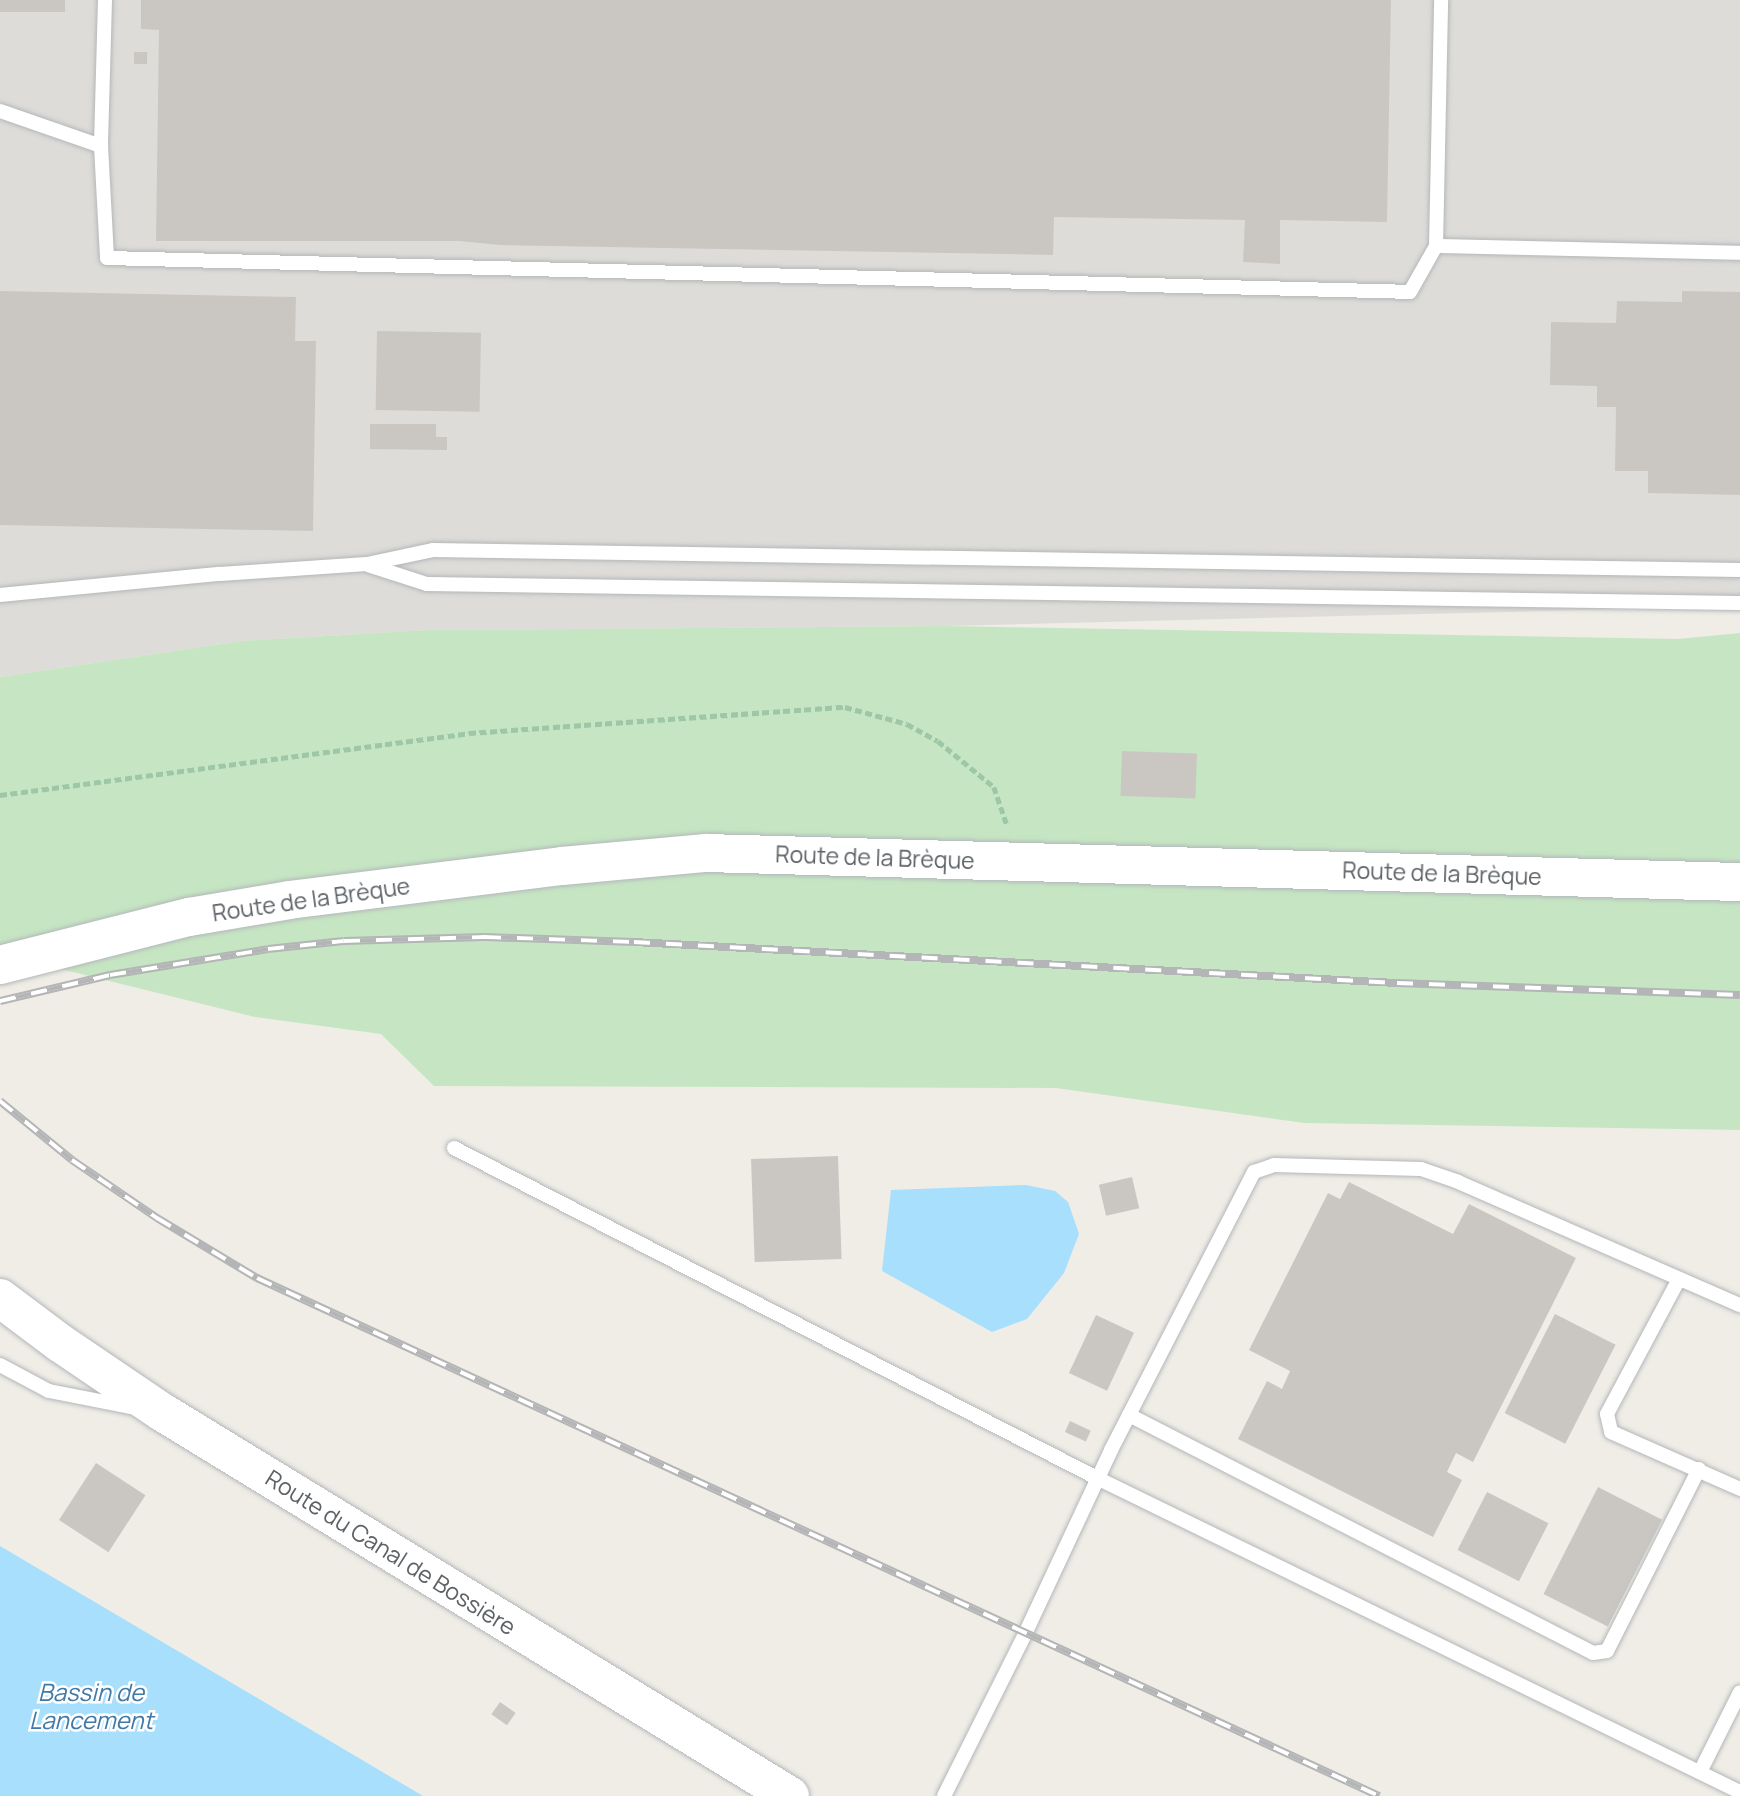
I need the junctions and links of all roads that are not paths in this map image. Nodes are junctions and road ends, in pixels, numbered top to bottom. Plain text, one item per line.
1 (105, 0) edge
2 (1441, 0) edge
3 (0, 111) edge
4 (101, 146) junction
5 (1436, 246) junction
6 (1740, 253) edge
7 (367, 565) junction
8 (1740, 570) edge
9 (0, 595) edge
10 (1740, 603) edge
11 (1740, 882) edge
12 (9, 962) edge
13 (454, 1147) dead end
14 (1679, 1279) junction
15 (0, 1298) edge
16 (1740, 1305) edge
17 (0, 1365) edge
18 (162, 1412) junction
19 (1129, 1415) junction
20 (1699, 1469) junction
21 (1097, 1478) junction
22 (1740, 1489) edge
23 (1740, 1692) edge
24 (1700, 1772) junction
25 (1740, 1792) edge
26 (790, 1796) edge
27 (944, 1796) edge

1 - 4 lane
2 - 5 lane
3 - 4 lane
4 - 5 lane
5 - 6 lane
7 - 8 lane
7 - 9 lane
7 - 10 lane
11 - 12 main road, Route de la Brèque
13 - 21 lane
14 - 16 lane
14 - 19 lane
14 - 20 lane
15 - 18 main road, Route du Canal de Bossière
17 - 18 lane
18 - 26 main road, Route du Canal de Bossière
19 - 20 lane
19 - 21 lane
20 - 22 lane
21 - 24 lane
21 - 27 lane
23 - 24 lane
24 - 25 lane

